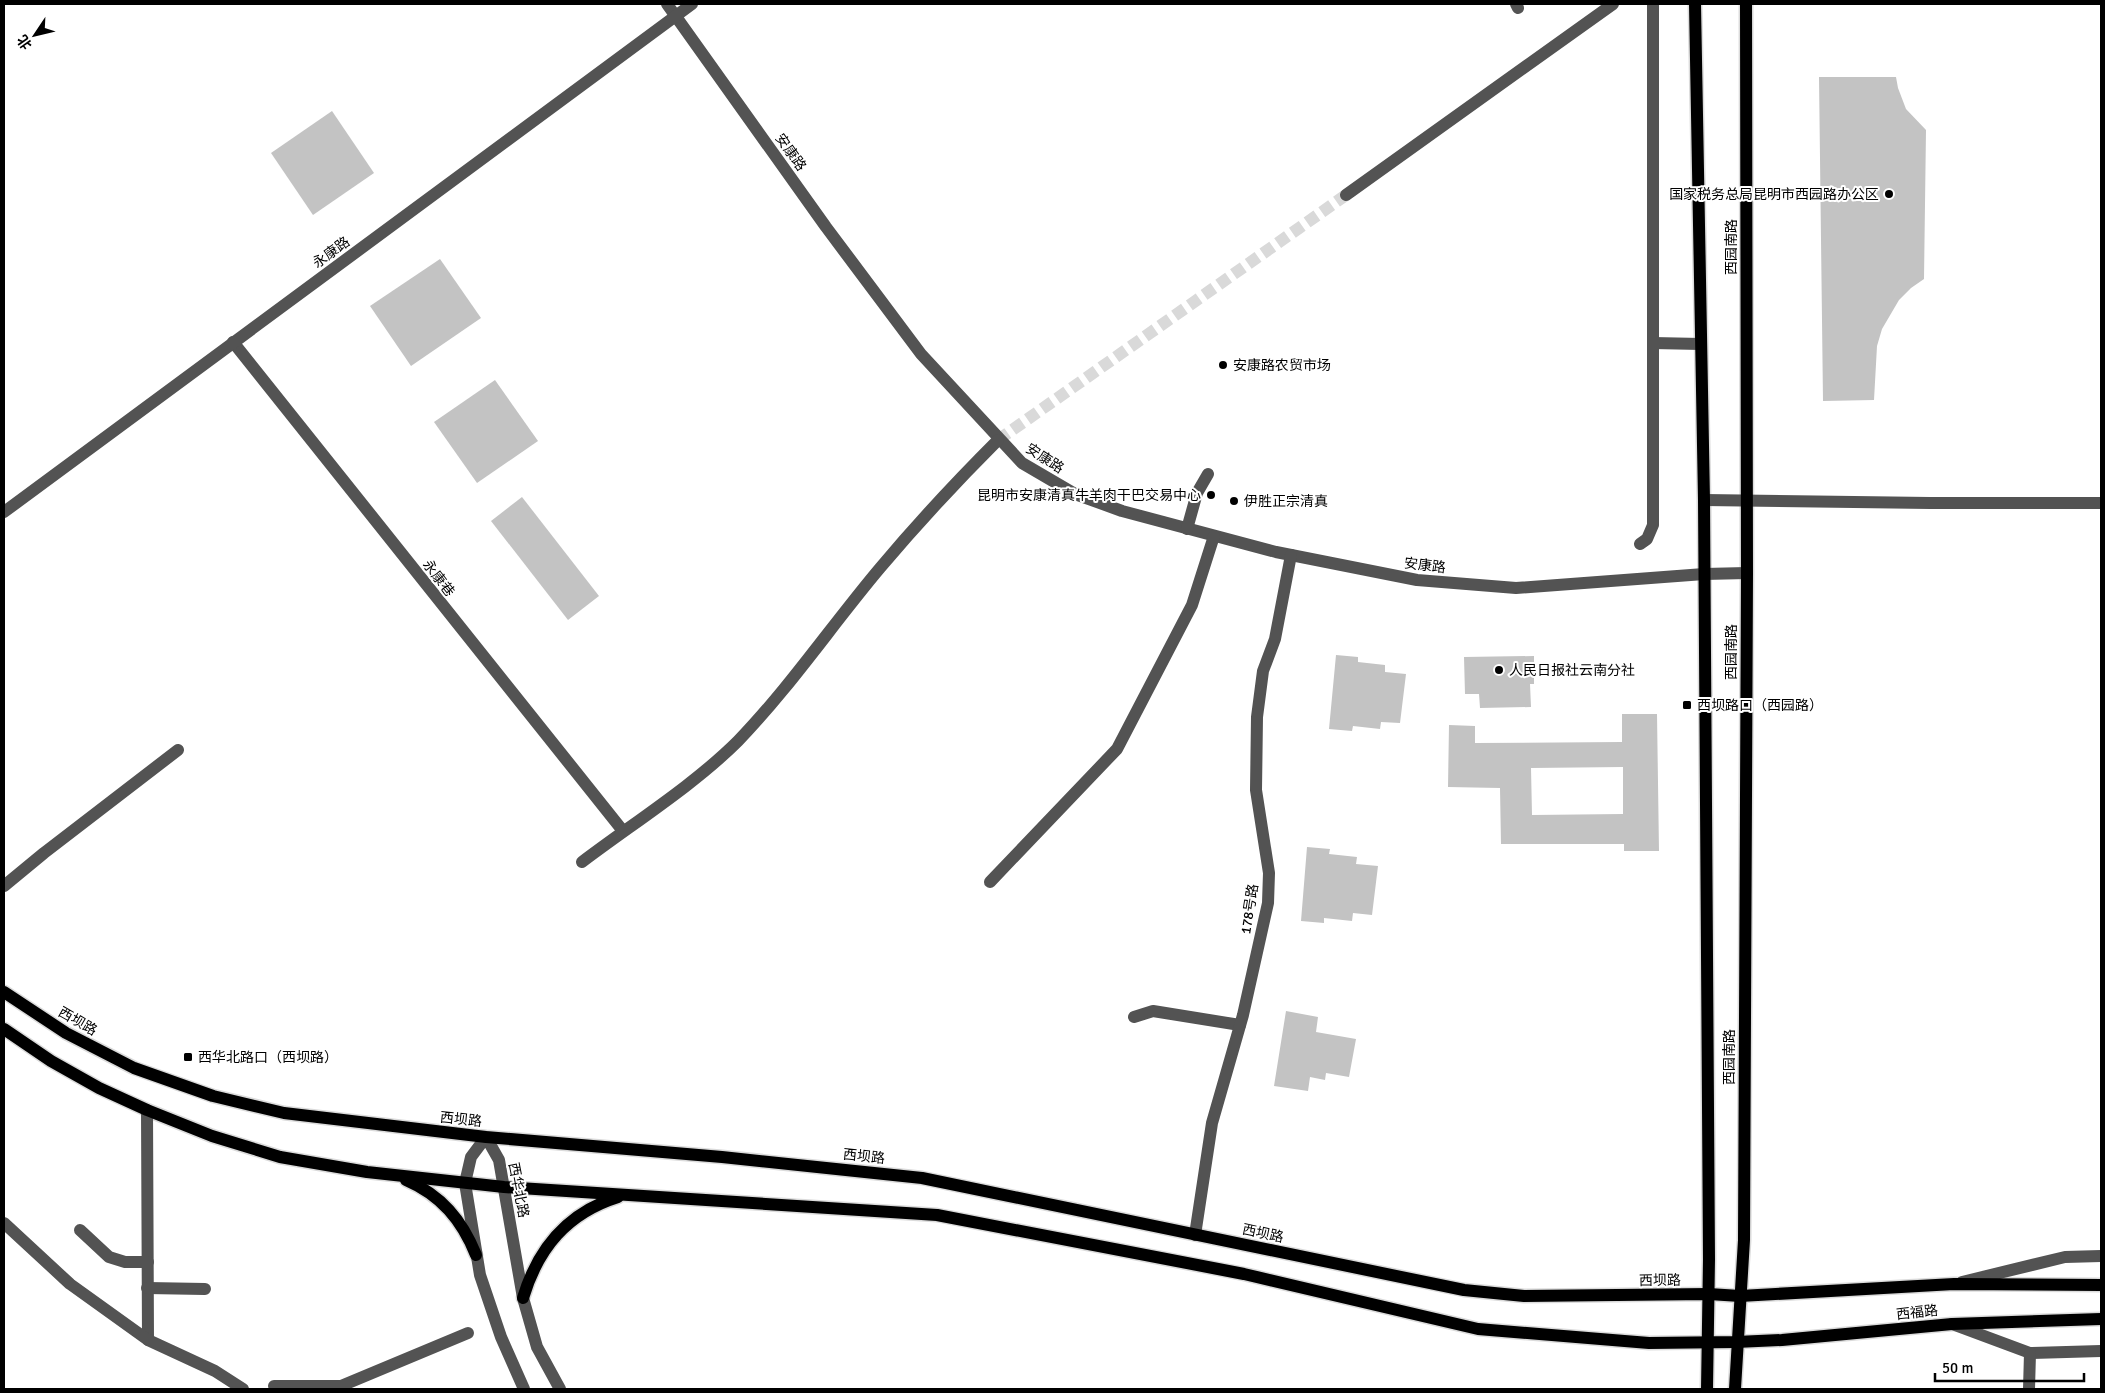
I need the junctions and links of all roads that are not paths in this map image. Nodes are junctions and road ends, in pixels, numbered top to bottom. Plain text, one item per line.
1 (668, 4) edge
2 (692, 4) edge
3 (1613, 4) edge
4 (1653, 4) edge
5 (1695, 4) edge
6 (1746, 4) edge
7 (676, 16) junction
8 (1346, 195) tunnel mouth
9 (233, 342) junction
10 (1653, 343) junction
11 (1701, 344) junction
12 (998, 440) junction
13 (1208, 474) dead end
14 (1746, 499) junction
15 (1704, 500) junction
16 (2101, 503) edge
17 (4, 512) edge
18 (1187, 529) junction
19 (1214, 536) junction
20 (1640, 544) dead end
21 (1291, 555) junction
22 (1747, 573) junction
23 (1704, 574) junction
24 (178, 750) dead end
25 (623, 831) junction
26 (582, 862) dead end
27 (990, 882) dead end
28 (4, 886) edge
29 (4, 992) edge
30 (1134, 1017) dead end
31 (1240, 1025) junction
32 (4, 1029) edge
33 (147, 1110) junction
34 (486, 1137) junction
35 (385, 1174) junction
36 (465, 1184) junction
37 (504, 1187) junction
38 (624, 1195) junction
39 (4, 1223) edge
40 (80, 1230) dead end
41 (1195, 1235) junction
42 (476, 1255) junction
43 (2101, 1256) edge
44 (148, 1262) junction
45 (1954, 1284) junction
46 (2101, 1285) edge
47 (147, 1288) junction
48 (205, 1289) dead end
49 (1709, 1294) junction
50 (1740, 1296) junction
51 (523, 1298) junction
52 (2101, 1319) edge
53 (1952, 1324) junction
54 (468, 1334) dead end
55 (148, 1340) junction
56 (1709, 1342) junction
57 (1736, 1342) junction
58 (2101, 1351) edge
59 (2030, 1353) junction
60 (274, 1386) dead end
61 (243, 1389) edge
62 (524, 1389) edge
63 (560, 1389) edge
64 (1707, 1389) edge
65 (1735, 1389) edge
66 (2029, 1389) edge

1 - 7 street, 安康路
2 - 7 street, 永康路
3 - 8 street
4 - 10 street
5 - 11 main road, 西园南路
6 - 14 main road, 西园南路
7 - 9 street, 永康路
7 - 12 street, 安康路
9 - 17 street, 永康路
9 - 25 street, 永康巷
10 - 11 street
10 - 20 street
11 - 15 main road, 西园南路
12 - 18 street, 安康路
12 - 25 street
13 - 18 street
14 - 15 street
14 - 16 street
14 - 22 main road, 西园南路
15 - 23 main road, 西园南路
18 - 19 street, 安康路
19 - 21 street, 安康路
19 - 27 street
21 - 23 street, 安康路
21 - 31 street, 178号路
22 - 23 street, 安康路
22 - 50 main road, 西园南路
23 - 49 main road, 西园南路
24 - 28 street
25 - 26 street
29 - 34 main road, 西坝路
30 - 31 street
31 - 41 street, 178号路
32 - 33 main road
33 - 35 main road
33 - 44 street
34 - 36 street
34 - 37 street, 西华北路
34 - 41 main road, 西坝路
35 - 36 main road
35 - 42 main road
36 - 37 main road
36 - 42 street
37 - 38 main road
37 - 51 street, 西华北路
38 - 51 main road
38 - 56 main road
39 - 55 street
40 - 44 street
41 - 49 main road, 西坝路
42 - 62 street
43 - 45 street
44 - 47 street
45 - 46 main road, 西福路
45 - 50 main road, 西福路
47 - 48 street
47 - 55 street
49 - 50 main road, 西坝路
49 - 56 main road, 西园南路
50 - 57 main road, 西园南路
51 - 63 street, 西华北路
52 - 53 main road, 西福路
53 - 57 main road, 西福路
53 - 59 street
54 - 60 street
55 - 61 street
56 - 57 main road
56 - 64 main road, 西园南路
57 - 65 main road, 西园南路
58 - 59 street
59 - 66 street

